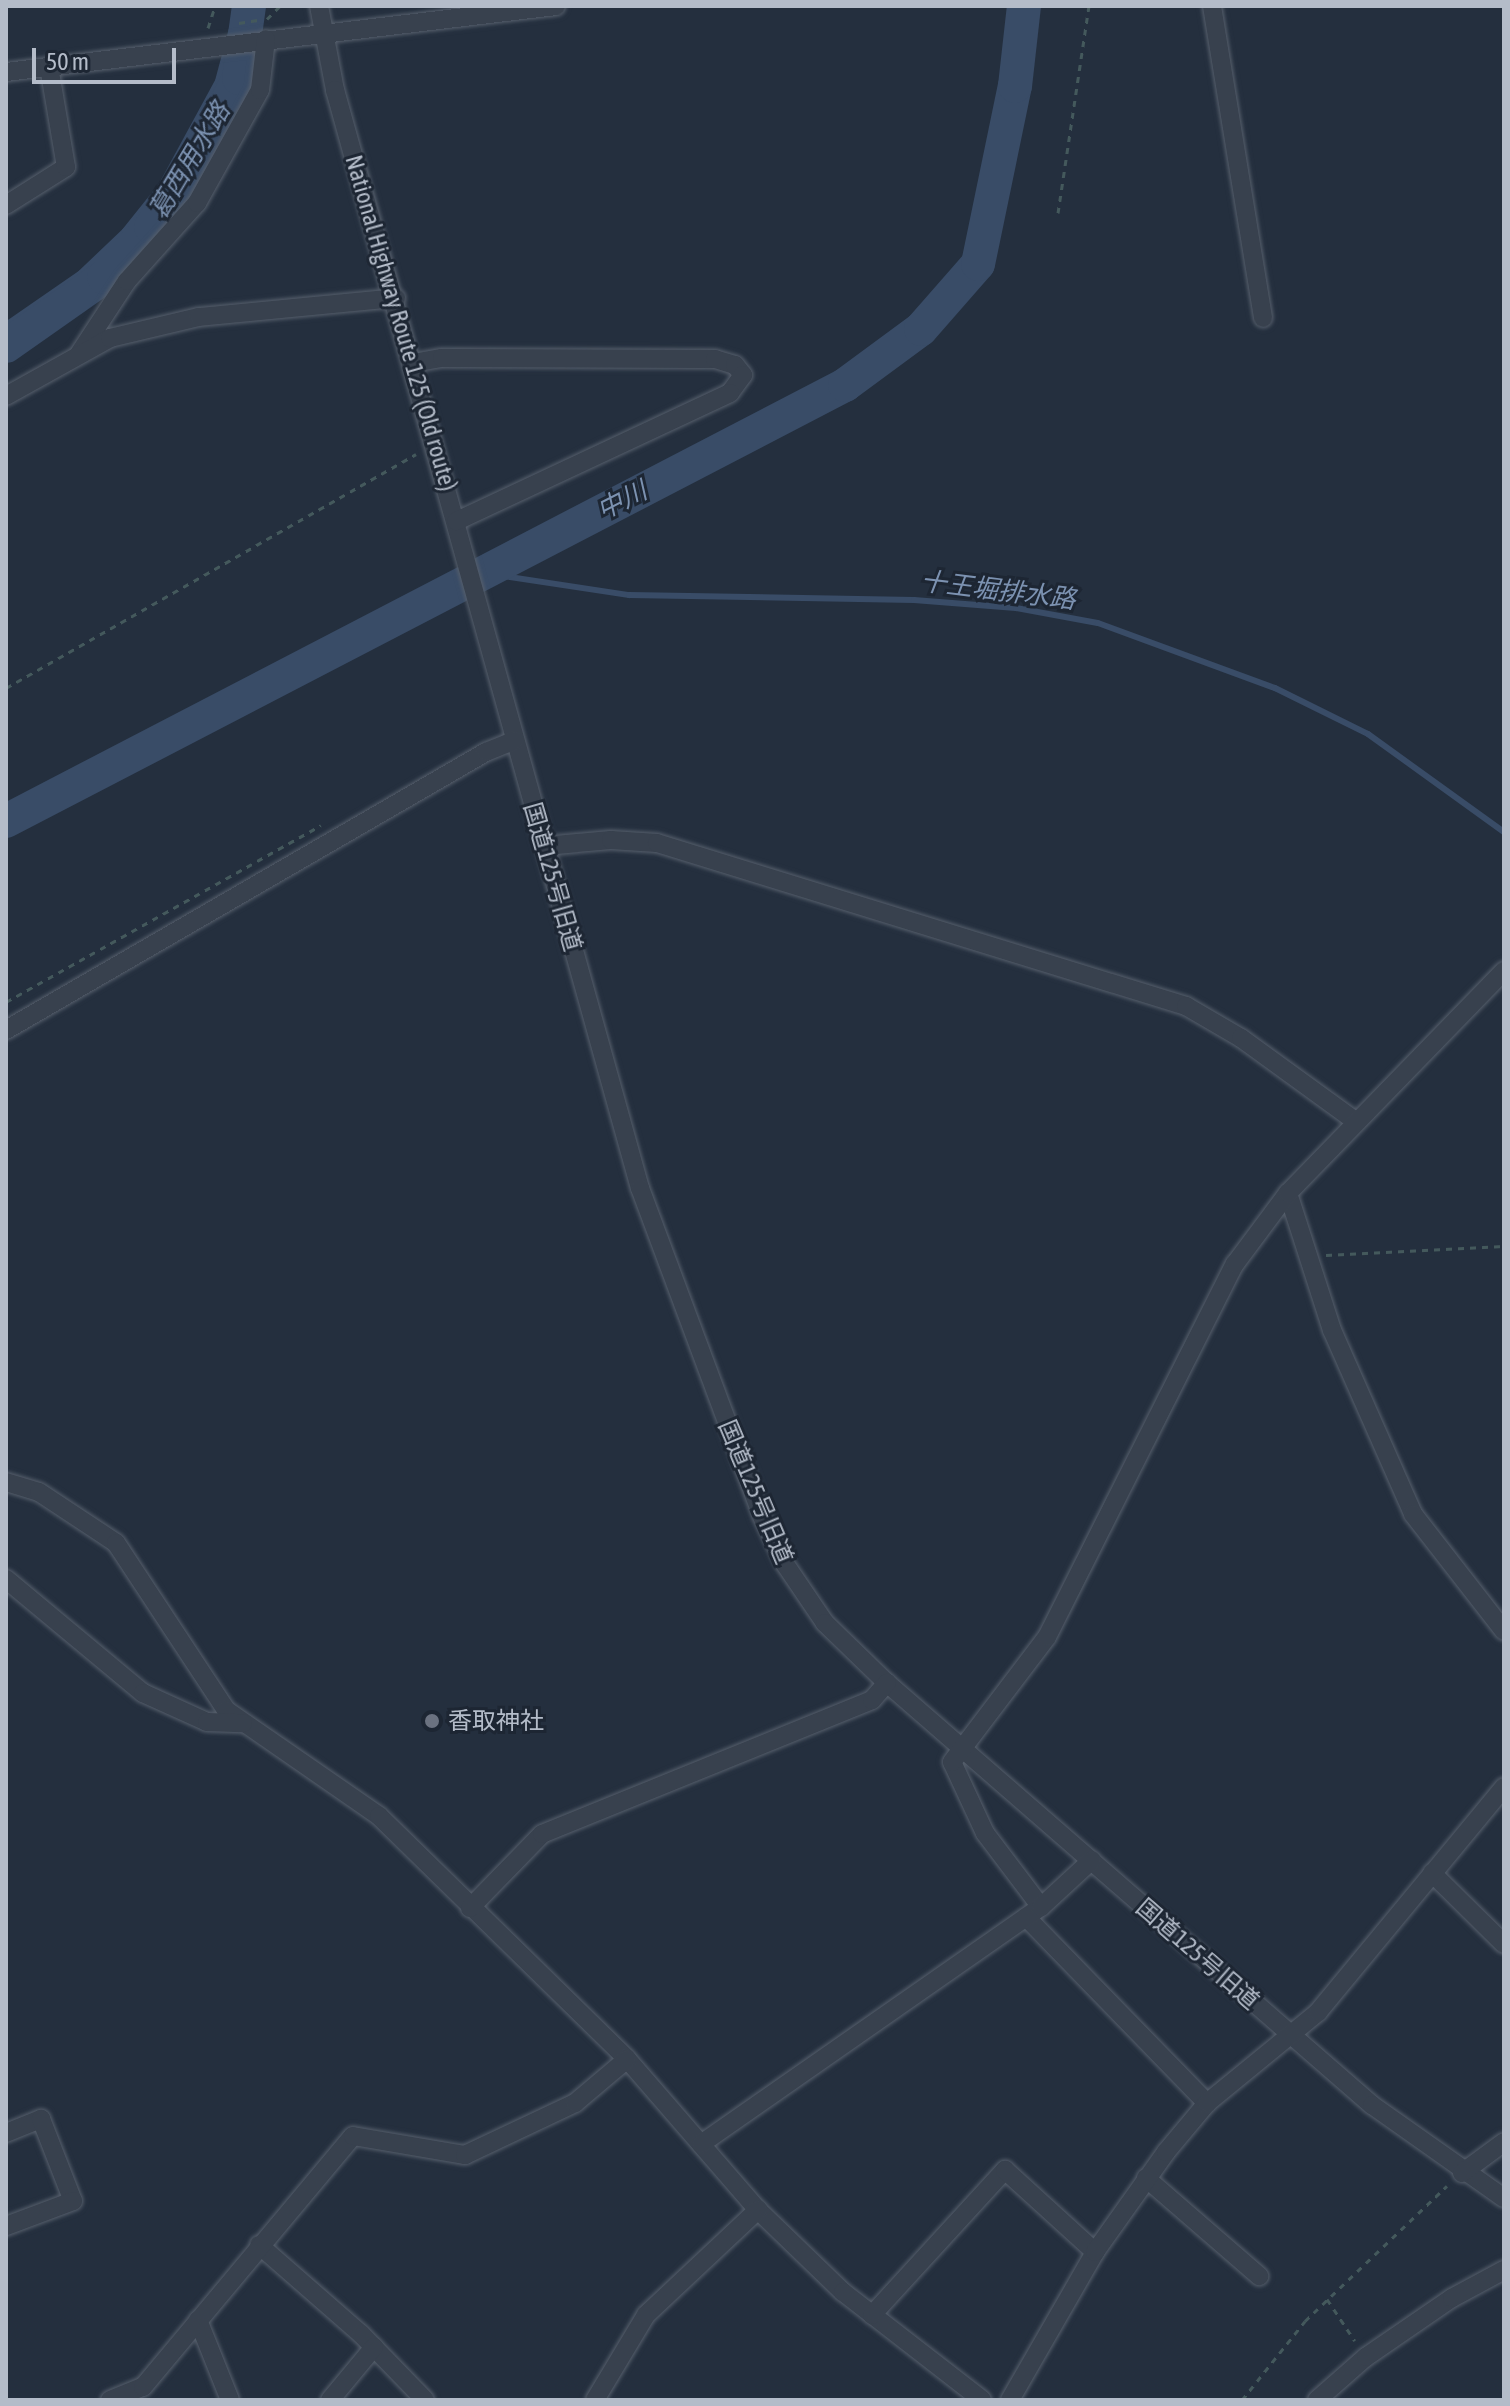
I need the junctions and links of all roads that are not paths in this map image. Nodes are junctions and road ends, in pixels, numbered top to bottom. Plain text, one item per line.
1 (319, 6) edge
2 (556, 6) edge
3 (1212, 6) edge
4 (468, 11) edge
5 (323, 32) junction
6 (271, 38) junction
7 (49, 66) junction
8 (6, 72) edge
9 (6, 205) edge
10 (396, 298) junction
11 (1263, 318) dead end
12 (78, 355) junction
13 (413, 363) junction
14 (6, 396) edge
15 (459, 526) junction
16 (488, 638) joint
17 (515, 740) junction
18 (545, 846) junction
19 (1504, 971) edge
20 (6, 1030) edge
21 (1354, 1120) junction
22 (1288, 1193) junction
23 (6, 1482) edge
24 (6, 1579) edge
25 (1504, 1631) edge
26 (887, 1683) junction
27 (243, 1723) junction
28 (962, 1748) junction
29 (1504, 1787) edge
30 (1092, 1860) junction
31 (1432, 1873) junction
32 (470, 1908) junction
33 (1034, 1912) junction
34 (1504, 1944) edge
35 (1289, 2034) junction
36 (627, 2059) junction
37 (1207, 2103) junction
38 (6, 2133) edge
39 (1504, 2142) edge
40 (701, 2144) junction
41 (1462, 2173) junction
42 (1146, 2178) junction
43 (1504, 2198) edge
44 (758, 2210) junction
45 (6, 2226) edge
46 (259, 2245) junction
47 (1095, 2252) junction
48 (1504, 2270) edge
49 (1259, 2276) dead end
50 (872, 2315) junction
51 (198, 2320) junction
52 (374, 2347) junction
53 (145, 2393) edge
54 (110, 2400) edge
55 (230, 2400) edge
56 (330, 2400) edge
57 (425, 2400) edge
58 (595, 2400) edge
59 (982, 2400) edge
60 (1010, 2400) edge
61 (1317, 2400) edge

1 - 5 street, National Highway Route 125 (Old route)
2 - 4 street
3 - 11 street
4 - 5 street
5 - 6 street
5 - 10 street, National Highway Route 125 (Old route)
6 - 7 street
6 - 12 street
7 - 8 street
7 - 9 street
10 - 12 street
10 - 13 street, National Highway Route 125 (Old route)
12 - 14 street
13 - 15 street, National Highway Route 125 (Old route)
13 - 15 street
15 - 16 street, National Highway Route 125 (Old route)
16 - 17 street, 国道125号旧道
17 - 18 street, 国道125号旧道
17 - 20 street
18 - 21 street
18 - 26 street, 国道125号旧道
19 - 21 street
21 - 22 street
22 - 25 street
22 - 28 street
23 - 27 street
24 - 27 street
26 - 28 street, 国道125号旧道
26 - 32 street
27 - 32 street
28 - 30 street, 国道125号旧道
28 - 33 street
29 - 31 street
30 - 33 street
30 - 35 street, 国道125号旧道
31 - 34 street
31 - 35 street
32 - 36 street
33 - 37 street
33 - 40 street
35 - 37 street
35 - 41 street, 国道125号旧道
36 - 40 street
36 - 46 street
37 - 42 street
38 - 45 street
39 - 41 street
40 - 44 street
41 - 43 street, 国道125号旧道
42 - 47 street
42 - 49 street
44 - 50 street
44 - 58 street
46 - 51 street
46 - 52 street
47 - 50 street
47 - 60 street
48 - 61 street
50 - 59 street
51 - 53 street
51 - 55 street
52 - 56 street
52 - 57 street
53 - 54 street

